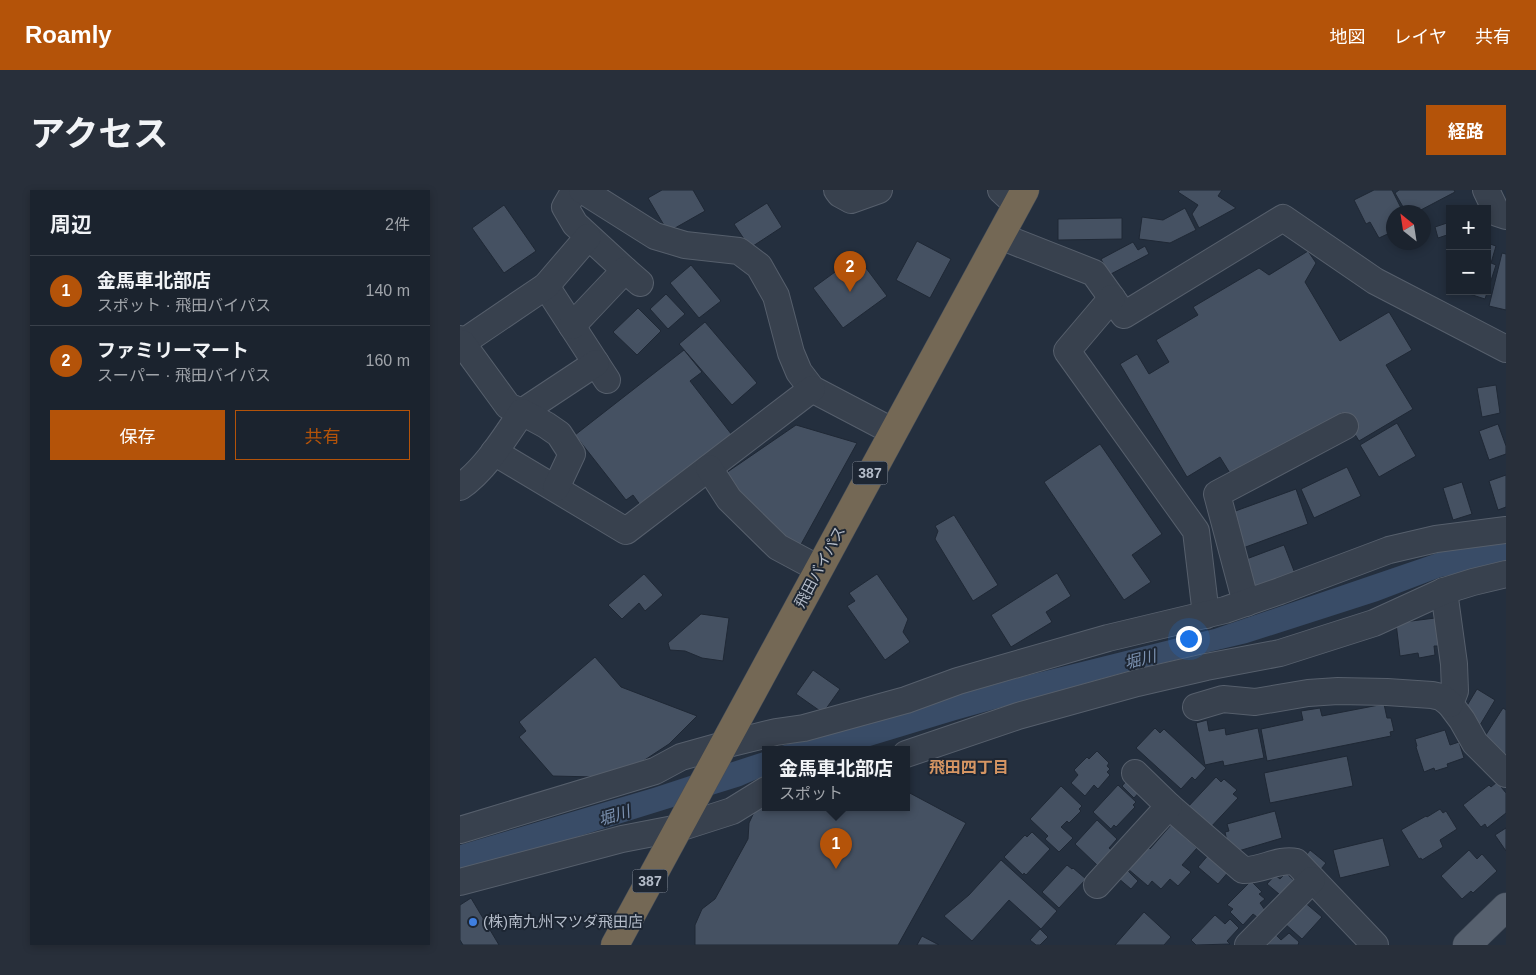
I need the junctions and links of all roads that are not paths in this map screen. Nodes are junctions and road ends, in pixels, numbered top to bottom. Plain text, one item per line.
1 (575, 190) edge
2 (837, 190) edge
3 (879, 190) edge
4 (1486, 190) edge
5 (599, 194) edge
6 (1014, 195) edge
7 (1506, 216) edge
8 (1000, 236) junction
9 (588, 237) junction
10 (546, 286) junction
11 (1112, 298) junction
12 (572, 326) junction
13 (461, 341) edge
14 (1506, 349) edge
15 (812, 389) junction
16 (522, 412) junction
17 (1346, 426) dead end
18 (892, 431) junction
19 (494, 452) junction
20 (709, 468) junction
21 (460, 487) edge
22 (556, 488) junction
23 (1506, 530) edge
24 (819, 569) junction
25 (1506, 574) edge
26 (1444, 592) junction
27 (1246, 603) junction
28 (1206, 615) junction
29 (1450, 704) junction
30 (1196, 706) dead end
31 (720, 751) junction
32 (910, 753) edge
33 (1135, 774) dead end
34 (1506, 774) edge
35 (762, 792) edge
36 (1169, 806) junction
37 (682, 823) junction
38 (460, 830) edge
39 (1312, 880) junction
40 (460, 882) edge
41 (1097, 885) dead end
42 (1506, 907) edge
43 (615, 945) edge
44 (1248, 945) edge
45 (1375, 945) edge
46 (1467, 945) edge

1 - 9 street
2 - 3 street
4 - 7 street
5 - 15 street
6 - 8 highway, 飛田バイパス / 387
8 - 11 street
8 - 18 highway, 飛田バイパス / 387
9 - 10 street
9 - 12 street
10 - 12 street
10 - 13 street
11 - 14 street
11 - 28 street
12 - 16 street
13 - 16 street
15 - 18 street
15 - 20 street
16 - 19 street
16 - 22 street
17 - 27 street
18 - 24 highway, 飛田バイパス / 387
19 - 21 street
19 - 22 street
20 - 22 street
20 - 24 street
23 - 27 street
24 - 31 highway, 飛田バイパス / 387
25 - 26 street
26 - 29 street
26 - 32 street
27 - 28 street
28 - 31 street
29 - 30 street
29 - 34 street
31 - 37 highway, 飛田バイパス / 387
31 - 38 street
33 - 36 street
35 - 37 street
36 - 39 street
36 - 41 street
37 - 40 street
37 - 43 highway, 飛田バイパス / 387
39 - 44 street
39 - 45 street
42 - 46 main road

